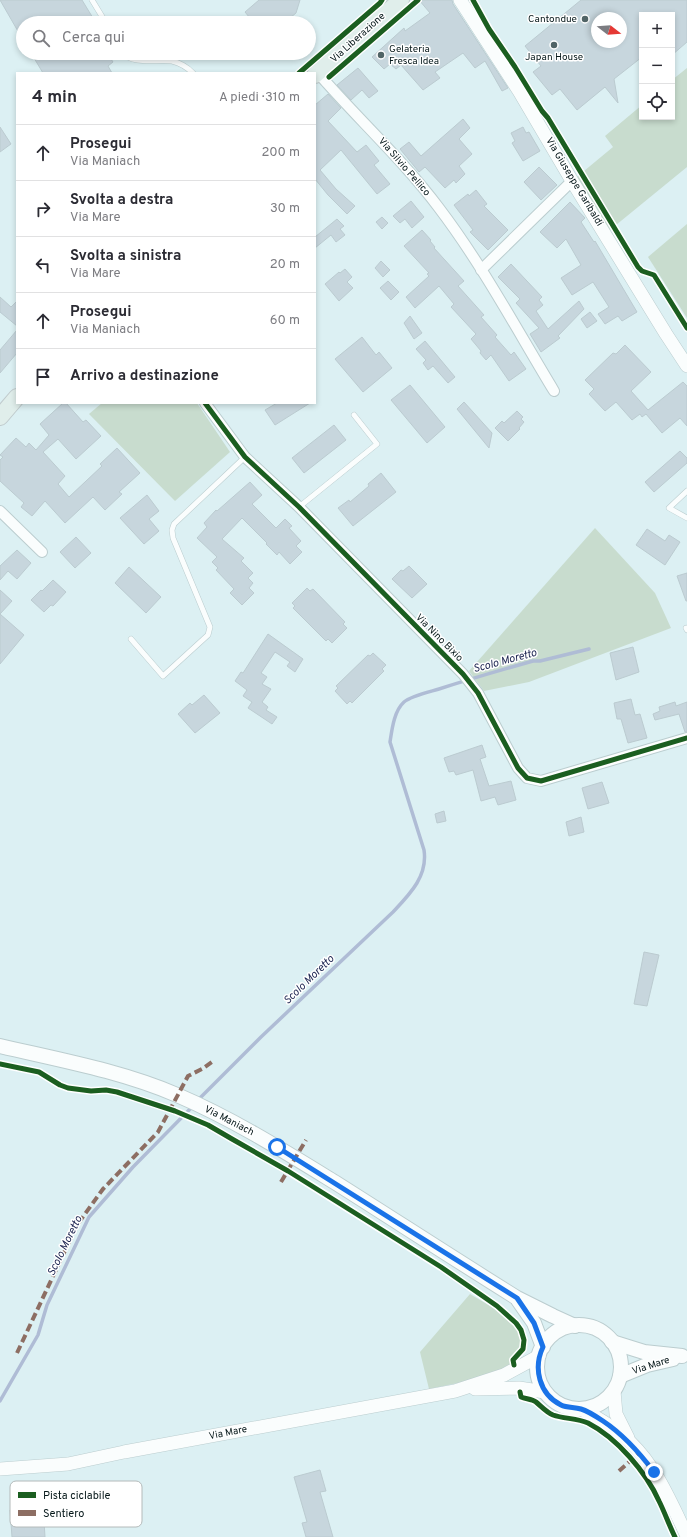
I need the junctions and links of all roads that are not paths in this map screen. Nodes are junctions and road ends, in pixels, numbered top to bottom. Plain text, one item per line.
1 (92, 0) edge
2 (401, 0) edge
3 (460, 0) edge
4 (102, 16) edge
5 (136, 60) edge
6 (192, 72) edge
7 (316, 74) edge
8 (572, 181) junction
9 (481, 270) junction
10 (687, 366) edge
11 (554, 391) dead end
12 (16, 398) edge
13 (206, 404) edge
14 (354, 415) dead end
15 (0, 417) edge
16 (245, 457) junction
17 (687, 491) edge
18 (298, 507) junction
19 (0, 510) edge
20 (687, 518) edge
21 (42, 552) dead end
22 (130, 639) dead end
23 (687, 738) edge
24 (0, 1046) edge
25 (517, 1298) junction
26 (575, 1326) junction
27 (612, 1342) junction
28 (541, 1352) junction
29 (685, 1356) edge
30 (620, 1376) junction
31 (455, 1391) junction
32 (614, 1391) junction
33 (545, 1392) junction
34 (581, 1409) junction
35 (630, 1441) junction
36 (0, 1469) edge
37 (687, 1536) edge

1 - 4 lane
2 - 7 main road, Via Liberazione
3 - 8 street, Via Giuseppe Garibaldi
5 - 6 lane
7 - 9 street, Via Silvio Pellico
8 - 9 street
8 - 10 street, Via Giuseppe Garibaldi
9 - 11 street, Via Silvio Pellico
12 - 15 main road
13 - 16 street, Via Nino Bixio
14 - 18 lane
16 - 18 street, Via Nino Bixio
16 - 22 lane
17 - 20 lane
18 - 23 street, Via Nino Bixio
19 - 21 street
24 - 25 main road, Via Maniach
25 - 26 main road, Via Maniach
25 - 28 main road, Via Maniach
26 - 27 main road, Via Mare
26 - 28 main road, Via Mare
27 - 29 main road, Via Mare
27 - 30 main road, Via Mare
28 - 31 street
28 - 33 main road, Via Mare
29 - 30 main road, Via Mare
30 - 32 main road, Via Mare
31 - 33 street
31 - 36 street, Via Mare
32 - 34 main road, Via Mare
32 - 35 street
33 - 34 main road, Via Mare
34 - 35 street
35 - 37 street

